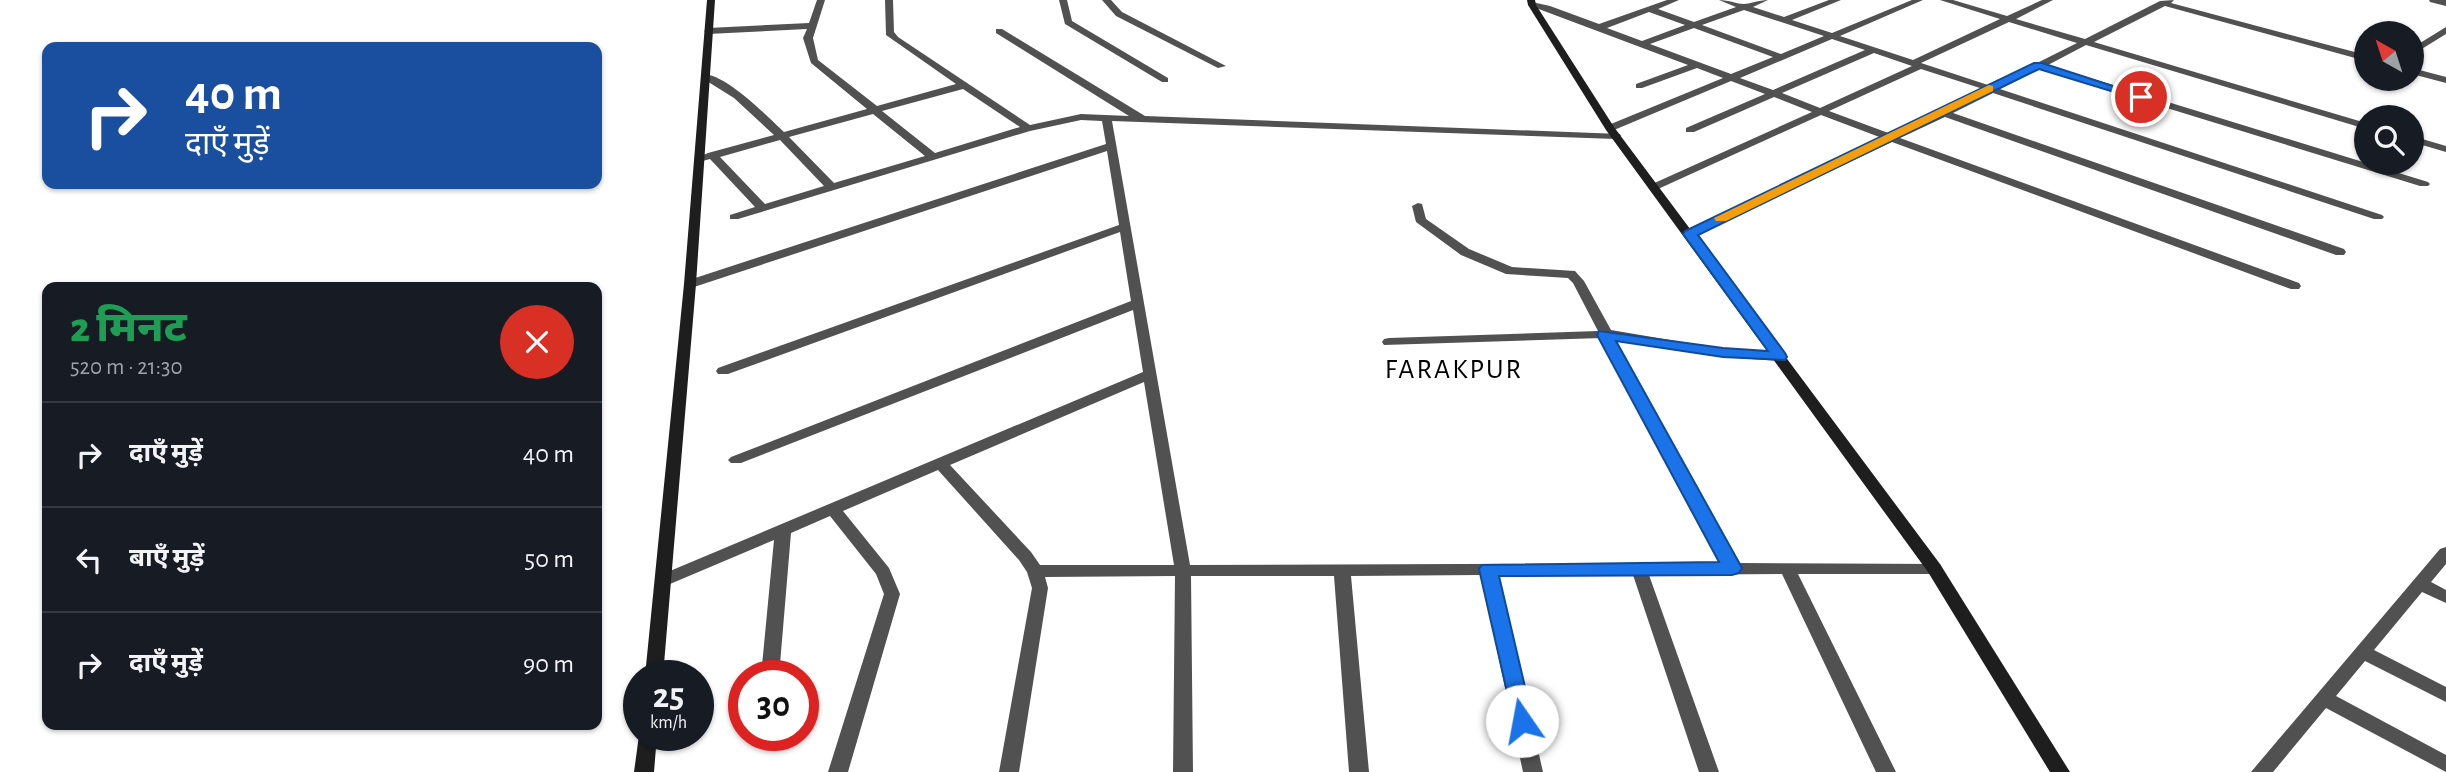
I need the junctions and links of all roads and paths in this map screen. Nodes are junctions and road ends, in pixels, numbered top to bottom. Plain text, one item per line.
1 (711, 0) edge
2 (821, 0) edge
3 (889, 0) edge
4 (1063, 0) edge
5 (1106, 0) edge
6 (1675, 0) edge
7 (1723, 0) edge
8 (1763, 0) edge
9 (1919, 0) edge
10 (1944, 0) edge
11 (2049, 0) edge
12 (2433, 0) edge
13 (1830, 1) edge
14 (2166, 2) edge
15 (1532, 3) edge
16 (2446, 3) edge
17 (1744, 7) junction
18 (1649, 9) junction
19 (2007, 19) junction
20 (1784, 20) junction
21 (1692, 25) junction
22 (812, 26) junction
23 (1597, 28) junction
24 (2446, 30) edge
25 (708, 31) junction
26 (999, 31) dead end
27 (1831, 36) junction
28 (2084, 42) junction
29 (1642, 44) junction
30 (2424, 44) edge
31 (1872, 50) junction
32 (2354, 55) edge
33 (1781, 57) junction
34 (1696, 65) junction
35 (1917, 65) junction
36 (2038, 65) junction
37 (1220, 66) dead end
38 (2424, 74) edge
39 (705, 76) junction
40 (1731, 78) junction
41 (1165, 80) dead end
42 (2446, 80) edge
43 (965, 85) junction
44 (1639, 86) dead end
45 (1989, 88) junction
46 (1772, 93) junction
47 (875, 110) junction
48 (1819, 111) junction
49 (1944, 113) junction
50 (1107, 119) junction
51 (1143, 120) junction
52 (2354, 122) edge
53 (1028, 128) junction
54 (1690, 130) dead end
55 (1613, 132) junction
56 (781, 136) junction
57 (1888, 137) junction
58 (2424, 143) edge
59 (1112, 146) junction
60 (2446, 149) edge
61 (706, 157) junction
62 (933, 157) junction
63 (2424, 184) dead end
64 (831, 187) junction
65 (1654, 187) junction
66 (1418, 206) dead end
67 (763, 208) junction
68 (734, 217) dead end
69 (2378, 217) dead end
70 (1126, 226) junction
71 (1690, 234) junction
72 (2340, 251) dead end
73 (690, 284) junction
74 (2295, 286) dead end
75 (1139, 303) junction
76 (1605, 335) junction
77 (1389, 342) dead end
78 (1780, 357) junction
79 (723, 371) dead end
80 (1151, 374) junction
81 (736, 460) dead end
82 (940, 463) junction
83 (832, 508) junction
84 (783, 529) junction
85 (2446, 553) edge
86 (1732, 568) junction
87 (1787, 568) junction
88 (1934, 568) junction
89 (1488, 569) junction
90 (1639, 569) junction
91 (1183, 570) junction
92 (1342, 570) junction
93 (1034, 571) junction
94 (664, 580) junction
95 (2420, 584) junction
96 (2446, 597) edge
97 (2363, 652) junction
98 (656, 660) edge
99 (771, 660) edge
100 (2446, 695) edge
101 (2324, 698) junction
102 (646, 751) edge
103 (2446, 764) edge
104 (644, 772) edge
105 (838, 772) edge
106 (1009, 772) edge
107 (1183, 772) edge
108 (1359, 772) edge
109 (1533, 772) edge
110 (1709, 772) edge
111 (1886, 772) edge
112 (2060, 772) edge
113 (2261, 772) edge

1 - 25 street
2 - 22 street
3 - 43 street
4 - 41 street
5 - 37 street
6 - 18 street
7 - 17 street
8 - 17 street
9 - 27 street
10 - 19 street
11 - 19 street
12 - 16 street
13 - 20 street
14 - 28 street
14 - 32 street
15 - 23 street
15 - 55 street
17 - 20 street
17 - 21 street
18 - 21 street
18 - 23 street
19 - 28 street
19 - 35 street
20 - 27 street
21 - 29 street
21 - 33 street
22 - 25 street
22 - 47 street
23 - 29 street
24 - 30 street
25 - 39 street
26 - 51 street
27 - 31 street
27 - 33 street
28 - 36 street
28 - 52 street
29 - 34 street
31 - 35 street
31 - 46 street
33 - 40 street
34 - 40 street
34 - 44 street
35 - 45 street
35 - 48 street
36 - 45 street
36 - 63 street
38 - 42 street
39 - 56 street
39 - 61 street
40 - 46 street
40 - 55 street
43 - 47 street
43 - 53 street
45 - 49 street
45 - 69 street
46 - 48 street
46 - 54 street
47 - 56 street
47 - 62 street
48 - 57 street
48 - 65 street
49 - 57 street
49 - 72 street
50 - 51 street
50 - 53 street
50 - 59 street
51 - 55 street
53 - 62 street
55 - 65 street
56 - 61 street
56 - 64 street
57 - 71 street
57 - 74 street
58 - 60 street
59 - 70 street
59 - 73 street
61 - 67 street
61 - 73 street
62 - 64 street
64 - 67 street
65 - 71 street
66 - 76 street
67 - 68 street
70 - 75 street
70 - 79 street
71 - 78 street
73 - 94 street
75 - 80 street
75 - 81 street
76 - 77 street
76 - 78 street
76 - 86 street
78 - 88 street
80 - 82 street
80 - 91 street
82 - 83 street
82 - 93 street
83 - 84 street
83 - 105 street
84 - 94 street
84 - 99 street
85 - 95 street
86 - 87 street
86 - 90 street
87 - 88 street
87 - 111 street
88 - 112 street
89 - 90 street
89 - 92 street
89 - 109 street
90 - 110 street
91 - 92 street
91 - 93 street
91 - 107 street
92 - 108 street
93 - 106 street
94 - 98 street
95 - 96 street
95 - 97 street
97 - 100 street
97 - 101 street
101 - 103 street
101 - 113 street
102 - 104 street

